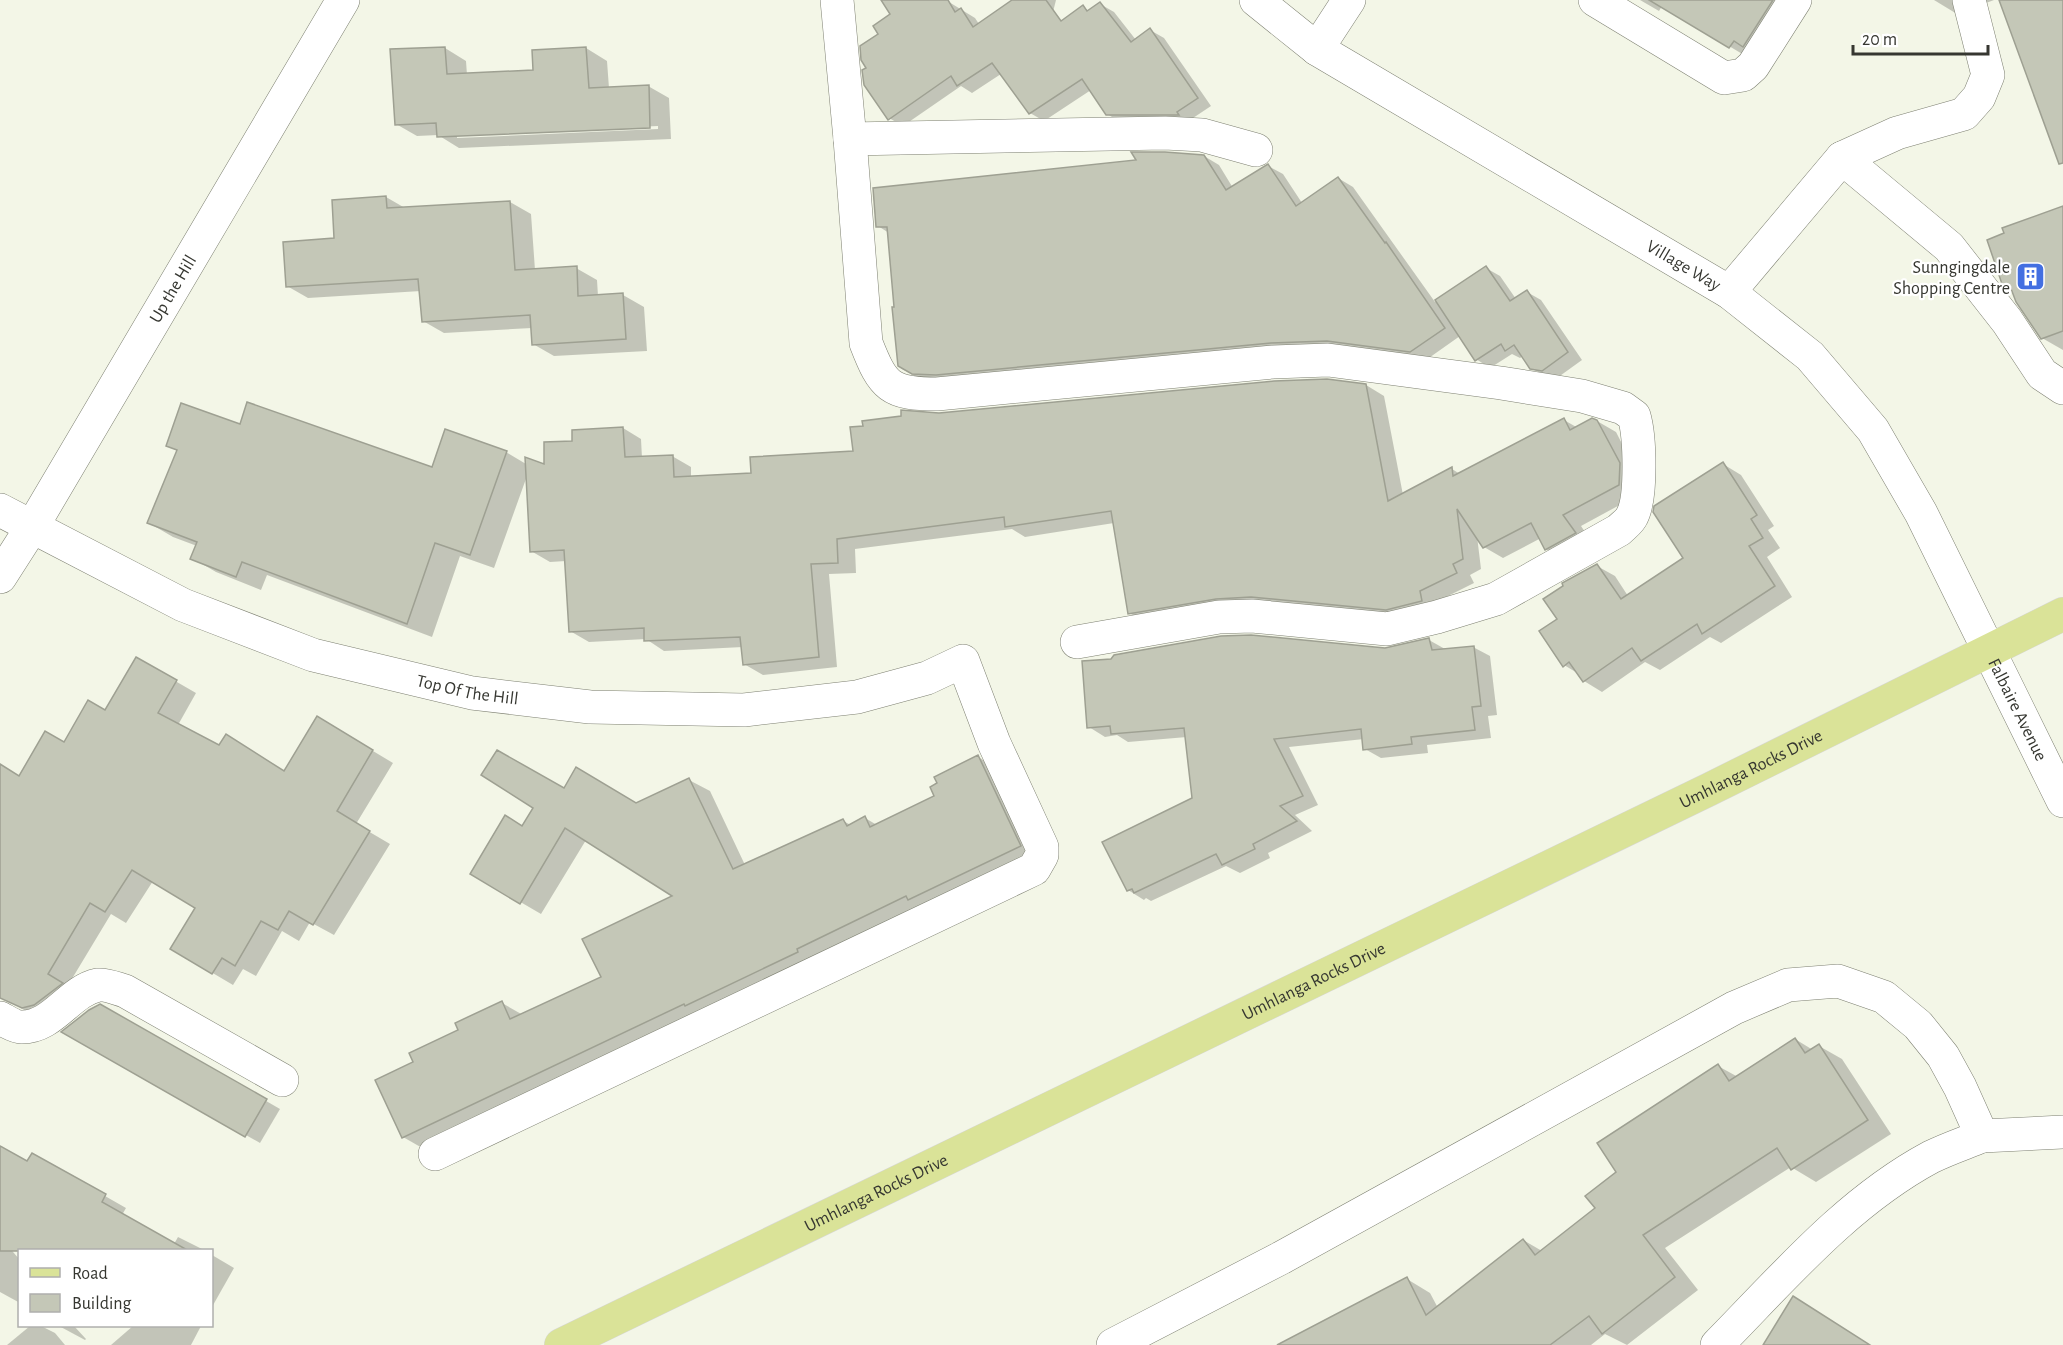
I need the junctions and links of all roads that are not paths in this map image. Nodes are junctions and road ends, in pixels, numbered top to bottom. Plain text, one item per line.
1 (343, 0) edge
2 (837, 0) edge
3 (1256, 0) edge
4 (1349, 0) edge
5 (1595, 0) edge
6 (1795, 0) edge
7 (1969, 0) edge
8 (1317, 49) junction
9 (850, 139) junction
10 (1256, 150) dead end
11 (1842, 158) junction
12 (1729, 292) junction
13 (2063, 388) edge
14 (0, 510) edge
15 (32, 527) junction
16 (0, 577) edge
17 (2063, 614) edge
18 (1077, 642) dead end
19 (1989, 651) junction
20 (2063, 801) edge
21 (0, 1018) edge
22 (282, 1080) dead end
23 (2063, 1132) edge
24 (1982, 1136) junction
25 (435, 1154) dead end
26 (561, 1345) edge
27 (1113, 1345) edge
28 (1717, 1345) edge

1 - 15 street, Up the Hill
2 - 9 street
3 - 8 street, Village Way
4 - 8 street
5 - 6 street
7 - 11 street
8 - 12 street, Village Way
9 - 10 street
9 - 18 street
11 - 12 street
11 - 13 street
12 - 19 street, Village Way
14 - 15 street, Top Of The Hill
15 - 16 street, Up the Hill
15 - 25 street, Top Of The Hill
17 - 19 main road, Umhlanga Rocks Drive
19 - 20 street, Falbaire Avenue
19 - 26 main road, Umhlanga Rocks Drive
21 - 22 street
23 - 24 street
24 - 27 street
24 - 28 street

